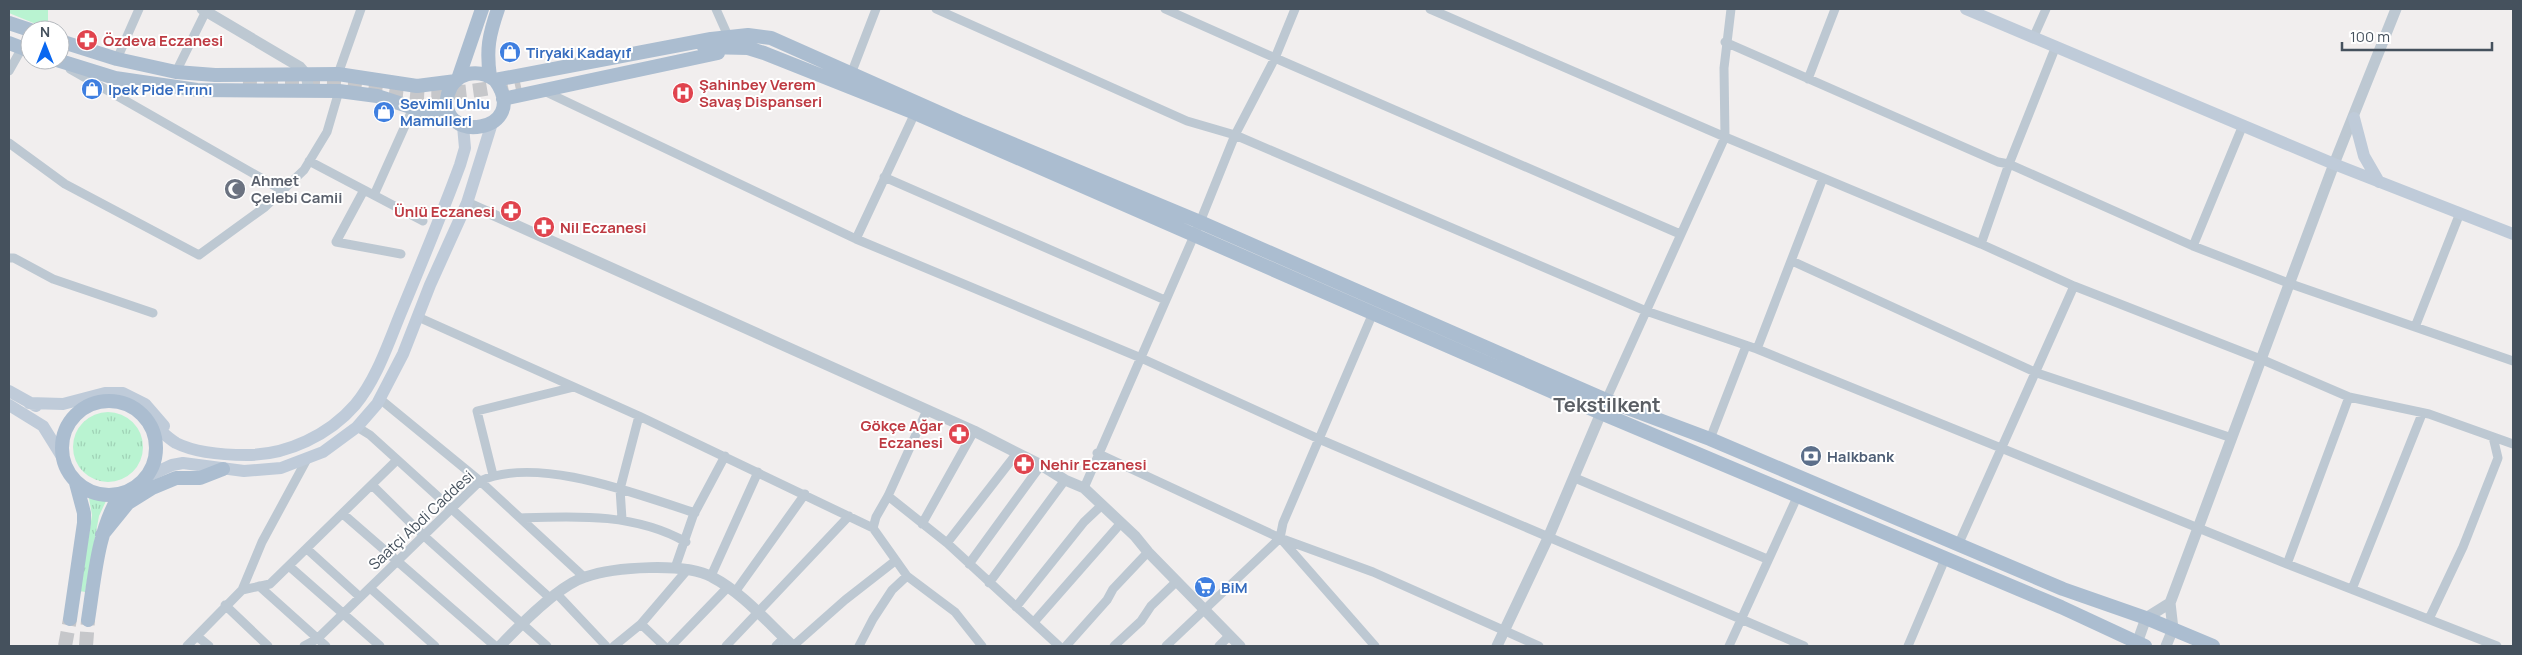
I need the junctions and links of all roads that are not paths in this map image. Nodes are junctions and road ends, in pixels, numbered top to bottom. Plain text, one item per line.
1 (139, 9) edge
2 (361, 9) edge
3 (482, 9) edge
4 (498, 9) edge
5 (716, 9) edge
6 (876, 9) edge
7 (936, 9) edge
8 (1165, 9) edge
9 (1295, 9) edge
10 (1430, 9) edge
11 (1731, 9) edge
12 (1836, 9) edge
13 (1966, 9) edge
14 (2046, 9) edge
15 (2396, 9) edge
16 (204, 10) edge
17 (9, 33) edge
18 (748, 35) junction
19 (728, 36) junction
20 (2034, 36) junction
21 (20, 41) edge
22 (1725, 42) junction
23 (70, 44) edge
24 (2056, 46) junction
25 (698, 47) junction
26 (70, 51) edge
27 (764, 52) junction
28 (20, 56) edge
29 (1275, 58) junction
30 (117, 60) junction
31 (70, 64) edge
32 (70, 68) edge
33 (9, 71) edge
34 (176, 72) junction
35 (156, 74) dead end
36 (306, 74) junction
37 (338, 74) junction
38 (852, 74) junction
39 (492, 78) junction
40 (1808, 79) junction
41 (456, 80) junction
42 (520, 82) tunnel mouth
43 (544, 90) junction
44 (309, 91) junction
45 (339, 91) junction
46 (503, 99) junction
47 (413, 108) junction
48 (915, 113) junction
49 (2354, 118) junction
50 (492, 123) junction
51 (460, 124) junction
52 (2243, 124) junction
53 (1235, 135) junction
54 (1725, 137) junction
55 (9, 143) edge
56 (309, 161) junction
57 (2009, 164) junction
58 (2334, 164) junction
59 (884, 177) junction
60 (1823, 178) junction
61 (2379, 182) junction
62 (282, 190) junction
63 (364, 190) junction
64 (374, 195) junction
65 (467, 203) junction
66 (2460, 213) junction
67 (423, 221) dead end
68 (1200, 222) junction
69 (1680, 234) junction
70 (2513, 234) edge
71 (1194, 236) junction
72 (856, 239) junction
73 (1981, 244) junction
74 (2194, 246) junction
75 (401, 254) dead end
76 (9, 258) edge
77 (1792, 261) junction
78 (2290, 284) junction
79 (2074, 286) junction
80 (1165, 300) junction
81 (1646, 312) junction
82 (153, 313) dead end
83 (1373, 313) junction
84 (418, 317) junction
85 (2415, 327) junction
86 (1746, 346) junction
87 (1757, 349) junction
88 (1141, 358) junction
89 (2263, 360) junction
90 (2513, 361) edge
91 (2037, 373) junction
92 (574, 387) junction
93 (9, 391) edge
94 (2349, 397) junction
95 (380, 399) junction
96 (29, 404) junction
97 (90, 404) junction
98 (9, 405) edge
99 (1604, 406) junction
100 (927, 410) junction
101 (2422, 414) junction
102 (639, 416) junction
103 (147, 419) junction
104 (357, 427) junction
105 (974, 431) junction
106 (2493, 436) junction
107 (1319, 438) junction
108 (2232, 438) junction
109 (1710, 439) junction
110 (176, 442) junction
111 (2513, 444) edge
112 (2003, 448) junction
113 (1017, 452) junction
114 (1097, 453) junction
115 (61, 455) junction
116 (725, 456) junction
117 (307, 459) junction
118 (397, 460) junction
119 (1041, 465) junction
120 (223, 469) junction
121 (758, 472) junction
122 (493, 475) junction
123 (146, 478) junction
124 (1575, 478) junction
125 (1065, 480) junction
126 (480, 481) junction
127 (76, 483) junction
128 (372, 485) junction
129 (1084, 488) junction
130 (620, 489) junction
131 (120, 494) junction
132 (804, 494) junction
133 (1798, 495) junction
134 (888, 496) junction
135 (1102, 505) junction
136 (450, 508) junction
137 (695, 513) junction
138 (343, 514) junction
139 (849, 516) junction
140 (520, 518) junction
141 (622, 519) junction
142 (1121, 522) junction
143 (922, 524) junction
144 (874, 528) junction
145 (2198, 529) junction
146 (102, 534) junction
147 (423, 535) junction
148 (1280, 538) junction
149 (1548, 538) junction
150 (686, 542) junction
151 (947, 543) junction
152 (1959, 543) junction
153 (307, 549) junction
154 (1148, 552) junction
155 (1767, 559) junction
156 (1945, 559) junction
157 (396, 561) junction
158 (895, 561) junction
159 (969, 564) junction
160 (2286, 564) junction
161 (289, 566) junction
162 (675, 568) junction
163 (688, 569) junction
164 (711, 576) junction
165 (906, 576) junction
166 (584, 577) junction
167 (1177, 581) junction
168 (989, 583) junction
169 (258, 586) junction
170 (370, 588) junction
171 (2352, 589) junction
172 (242, 590) junction
173 (731, 590) junction
174 (553, 596) junction
175 (360, 597) junction
176 (2170, 603) junction
177 (225, 605) junction
178 (1016, 607) junction
179 (1204, 608) junction
180 (343, 614) junction
181 (759, 614) junction
182 (70, 618) tunnel mouth
183 (2146, 618) junction
184 (2429, 619) junction
185 (88, 620) tunnel mouth
186 (1740, 620) junction
187 (1034, 622) junction
188 (521, 624) junction
189 (641, 624) junction
190 (2173, 629) junction
191 (1504, 631) junction
192 (1230, 635) junction
193 (197, 636) junction
194 (317, 639) junction
195 (786, 644) edge
196 (2139, 645) edge
197 (187, 646) edge
198 (209, 646) edge
199 (268, 646) edge
200 (304, 646) edge
201 (326, 646) edge
202 (380, 646) edge
203 (435, 646) edge
204 (494, 646) edge
205 (500, 646) edge
206 (547, 646) edge
207 (606, 646) edge
208 (614, 646) edge
209 (664, 646) edge
210 (671, 646) edge
211 (726, 646) edge
212 (859, 646) edge
213 (982, 646) edge
214 (1059, 646) edge
215 (1066, 646) edge
216 (1114, 646) edge
217 (1166, 646) edge
218 (1219, 646) edge
219 (1240, 646) edge
220 (1375, 646) edge
221 (1497, 646) edge
222 (1539, 646) edge
223 (1729, 646) edge
224 (1804, 646) edge
225 (1908, 646) edge
226 (2166, 646) edge
227 (2213, 646) edge
228 (2497, 646) edge

1 - 30 street
2 - 37 street
3 - 41 main road
4 - 39 main road
5 - 19 street
6 - 38 street
7 - 53 street
8 - 29 street
9 - 29 street
10 - 54 street
11 - 22 street
12 - 40 street
13 - 20 main road
14 - 20 street
15 - 49 street
16 - 34 street
16 - 36 street
17 - 21 main road
18 - 19 main road
18 - 25 main road
18 - 38 main road
19 - 39 main road
20 - 24 main road
22 - 40 street
22 - 54 street
23 - 30 main road
24 - 52 main road
24 - 57 street
25 - 27 main road
25 - 42 main road
26 - 35 main road
27 - 43 main road
27 - 48 main road
28 - 33 street
29 - 53 street
29 - 69 street
30 - 34 main road
31 - 44 main road
32 - 62 street
34 - 36 main road
36 - 37 main road
36 - 44 street
37 - 41 main road
38 - 68 main road
39 - 41 main road
39 - 46 main road
40 - 57 street
41 - 51 main road
43 - 46 main road
43 - 72 street
44 - 45 main road
45 - 47 main road
45 - 56 street
46 - 50 main road
47 - 51 main road
47 - 64 street
48 - 59 street
48 - 71 main road
49 - 58 street
49 - 61 main road
50 - 51 main road
50 - 65 main road
51 - 110 main road
52 - 58 main road
52 - 74 street
53 - 68 street
53 - 81 street
54 - 60 street
54 - 69 street
55 - 62 street
56 - 62 street
56 - 63 street
57 - 73 street
57 - 74 street
58 - 61 main road
58 - 78 street
59 - 72 street
59 - 80 street
60 - 73 street
60 - 77 street
61 - 66 main road
63 - 64 street
63 - 75 street
64 - 67 street
65 - 84 main road
65 - 100 street
66 - 70 main road
66 - 85 street
68 - 71 street
68 - 99 main road
69 - 81 street
71 - 80 street
71 - 83 main road
72 - 88 street
73 - 79 street
74 - 78 street
76 - 82 street
77 - 87 street
77 - 91 street
78 - 85 street
78 - 89 street
79 - 89 street
79 - 91 street
80 - 88 street
81 - 86 street
81 - 99 street
83 - 99 main road
83 - 107 street
84 - 92 street
84 - 95 main road
85 - 90 street
86 - 87 street
86 - 109 street
87 - 112 street
88 - 107 street
88 - 114 street
89 - 94 street
89 - 108 street
91 - 108 street
91 - 112 street
92 - 102 street
92 - 122 street
93 - 96 main road
94 - 101 street
94 - 160 street
95 - 104 main road
95 - 126 street
96 - 97 main road
96 - 110 main road
97 - 103 main road
97 - 115 main road
98 - 115 main road
99 - 109 main road
99 - 124 street
99 - 133 main road
100 - 105 street
100 - 134 street
101 - 106 street
101 - 171 street
102 - 116 street
102 - 130 street
103 - 110 main road
103 - 123 main road
104 - 117 main road
104 - 118 street
105 - 113 street
105 - 143 street
106 - 111 street
106 - 184 street
107 - 148 street
107 - 149 street
108 - 145 street
109 - 152 main road
112 - 145 street
112 - 152 street
113 - 119 street
113 - 151 street
114 - 129 street
114 - 148 street
115 - 127 main road
116 - 121 street
116 - 137 street
117 - 120 main road
117 - 172 street
118 - 128 street
118 - 136 street
119 - 125 street
119 - 159 street
120 - 123 main road
120 - 146 main road
121 - 132 street
121 - 164 street
122 - 126 street, Saatçi Abdi Caddesi
122 - 130 street, Saatçi Abdi Caddesi
123 - 131 main road
124 - 149 street
124 - 155 street
125 - 129 street
125 - 168 street
126 - 136 street, Saatçi Abdi Caddesi
126 - 140 street
127 - 131 main road
127 - 182 main road
128 - 138 street
128 - 147 street
129 - 135 street
130 - 137 street, Saatçi Abdi Caddesi
130 - 141 street
131 - 146 main road
132 - 139 street
132 - 173 street
133 - 155 street
133 - 156 main road
134 - 143 street
134 - 144 street
135 - 142 street
135 - 178 street
136 - 147 street, Saatçi Abdi Caddesi
136 - 174 street
137 - 150 street
138 - 153 street
138 - 157 street
139 - 144 street
139 - 181 street
140 - 141 street
140 - 166 street
141 - 150 street
142 - 154 street
142 - 187 street
143 - 151 street
144 - 158 street
145 - 160 street
145 - 176 street
146 - 185 main road
147 - 157 street, Saatçi Abdi Caddesi
147 - 188 street
148 - 179 street
148 - 191 street
148 - 220 street
149 - 186 street
149 - 191 street
150 - 162 street
151 - 159 street
152 - 183 main road
153 - 161 street
153 - 175 street
154 - 167 street
154 - 215 street
155 - 186 street
156 - 196 main road
156 - 225 street
157 - 170 street, Saatçi Abdi Caddesi
157 - 204 street
158 - 165 street
158 - 195 street
159 - 168 street
160 - 171 street
161 - 169 street
161 - 180 street
162 - 163 street
162 - 166 street
163 - 164 street
163 - 189 street
164 - 173 street
165 - 212 street
165 - 213 street
166 - 174 street
167 - 179 street
167 - 216 street
168 - 178 street
169 - 172 street
169 - 194 street
170 - 175 street, Saatçi Abdi Caddesi
170 - 203 street
171 - 184 street
172 - 177 street
173 - 181 street
173 - 210 street
174 - 188 street
174 - 207 street
175 - 180 street, Saatçi Abdi Caddesi
176 - 183 street
176 - 190 street
177 - 193 street
177 - 199 street
178 - 187 street
179 - 192 street
179 - 217 street
180 - 194 street, Saatçi Abdi Caddesi
180 - 202 street
181 - 195 street
181 - 211 street
183 - 190 main road
183 - 196 street
184 - 228 street
186 - 223 street
186 - 224 street
187 - 214 street
188 - 205 street
188 - 206 street
189 - 208 street
189 - 209 street
190 - 226 street
190 - 227 main road
191 - 221 street
191 - 222 street
192 - 218 street
192 - 219 street
193 - 197 street
193 - 198 street
194 - 200 street, Saatçi Abdi Caddesi
194 - 201 street

